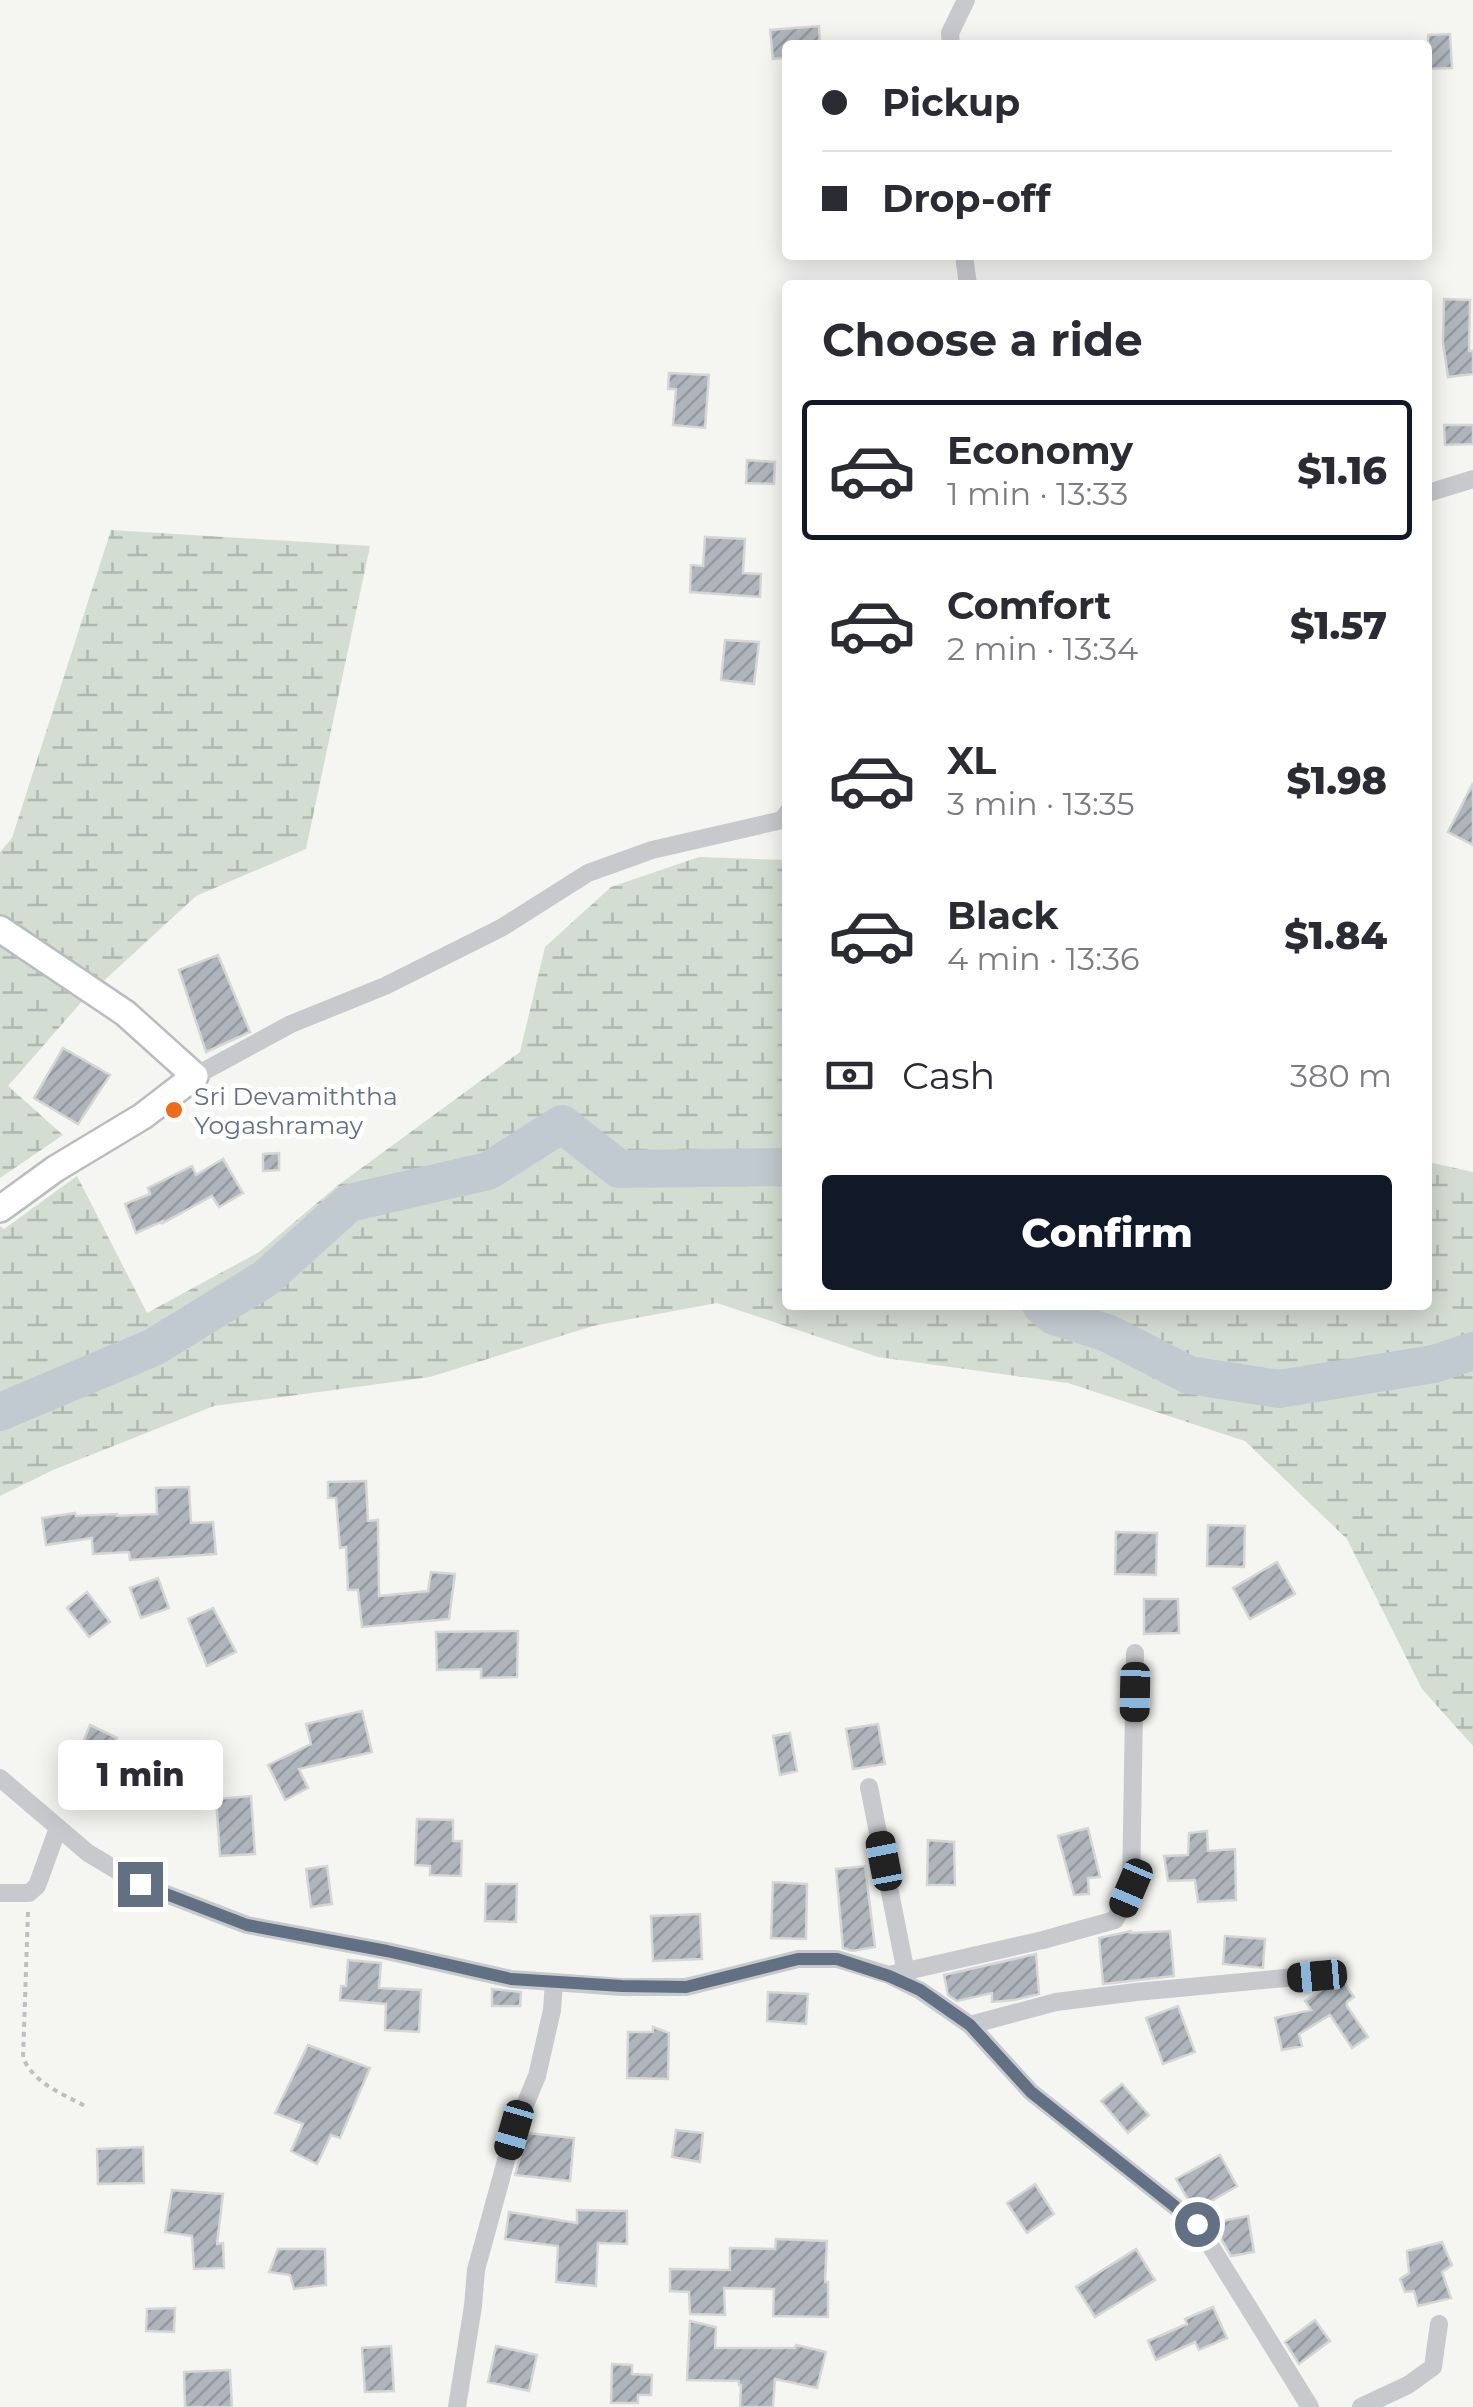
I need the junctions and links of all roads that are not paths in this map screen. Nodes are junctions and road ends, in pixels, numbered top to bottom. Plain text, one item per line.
1 (966, 0) edge
2 (950, 40) edge
3 (1473, 479) edge
4 (1432, 492) edge
5 (782, 820) edge
6 (0, 929) edge
7 (195, 1076) junction
8 (0, 1209) edge
9 (1136, 1653) dead end
10 (0, 1778) edge
11 (869, 1787) dead end
12 (58, 1828) junction
13 (0, 1893) edge
14 (898, 1974) junction
15 (1317, 1976) dead end
16 (554, 1982) junction
17 (970, 2025) junction
18 (1439, 2324) dead end
19 (457, 2407) edge
20 (1310, 2407) edge
21 (1361, 2407) edge

1 - 2 street
3 - 4 street
5 - 7 street
6 - 7 street
7 - 8 street
9 - 14 street
10 - 12 street
11 - 14 street
12 - 13 street
12 - 16 street
14 - 16 street
14 - 17 street
15 - 17 street
16 - 19 street
17 - 20 street
18 - 21 street

